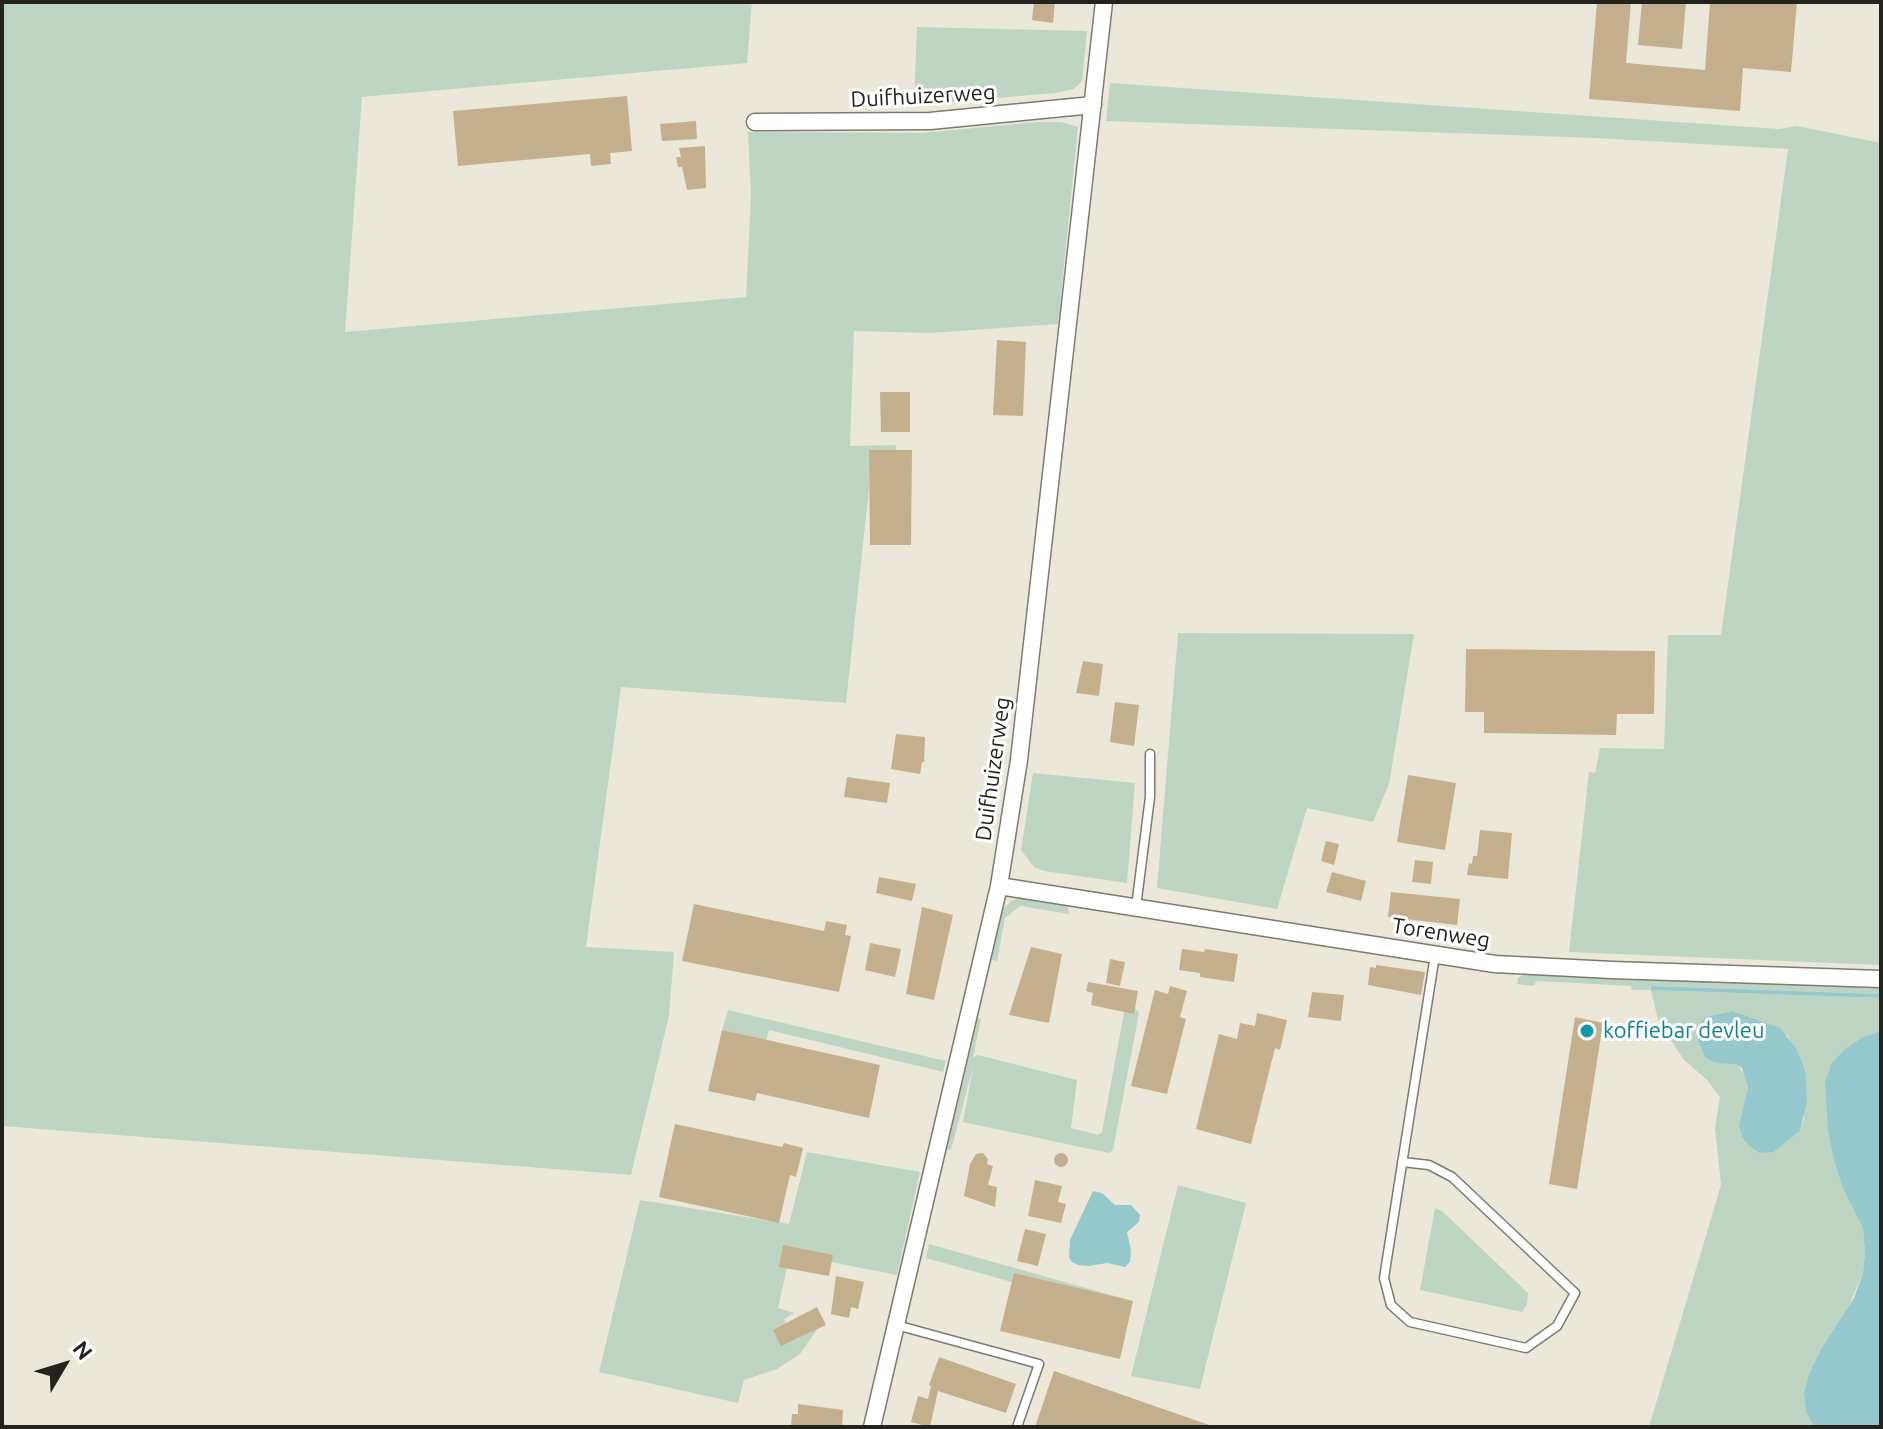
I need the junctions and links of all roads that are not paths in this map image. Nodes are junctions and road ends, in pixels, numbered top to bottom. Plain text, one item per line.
1 (1104, 2) edge
2 (1093, 105) junction
3 (755, 122) dead end
4 (1150, 754) dead end
5 (999, 886) junction
6 (1136, 907) junction
7 (1435, 954) junction
8 (1881, 979) edge
9 (1402, 1162) junction
10 (896, 1325) junction
11 (872, 1427) edge
12 (1017, 1427) edge

1 - 2 street, Duifhuizerweg
2 - 3 street, Duifhuizerweg
2 - 5 street, Duifhuizerweg
4 - 6 lane
5 - 6 street, Torenweg
5 - 10 street, Duifhuizerweg
6 - 7 street, Torenweg
7 - 8 street, Torenweg
7 - 9 lane
9 - 9 lane
10 - 11 street, Duifhuizerweg
10 - 12 lane

